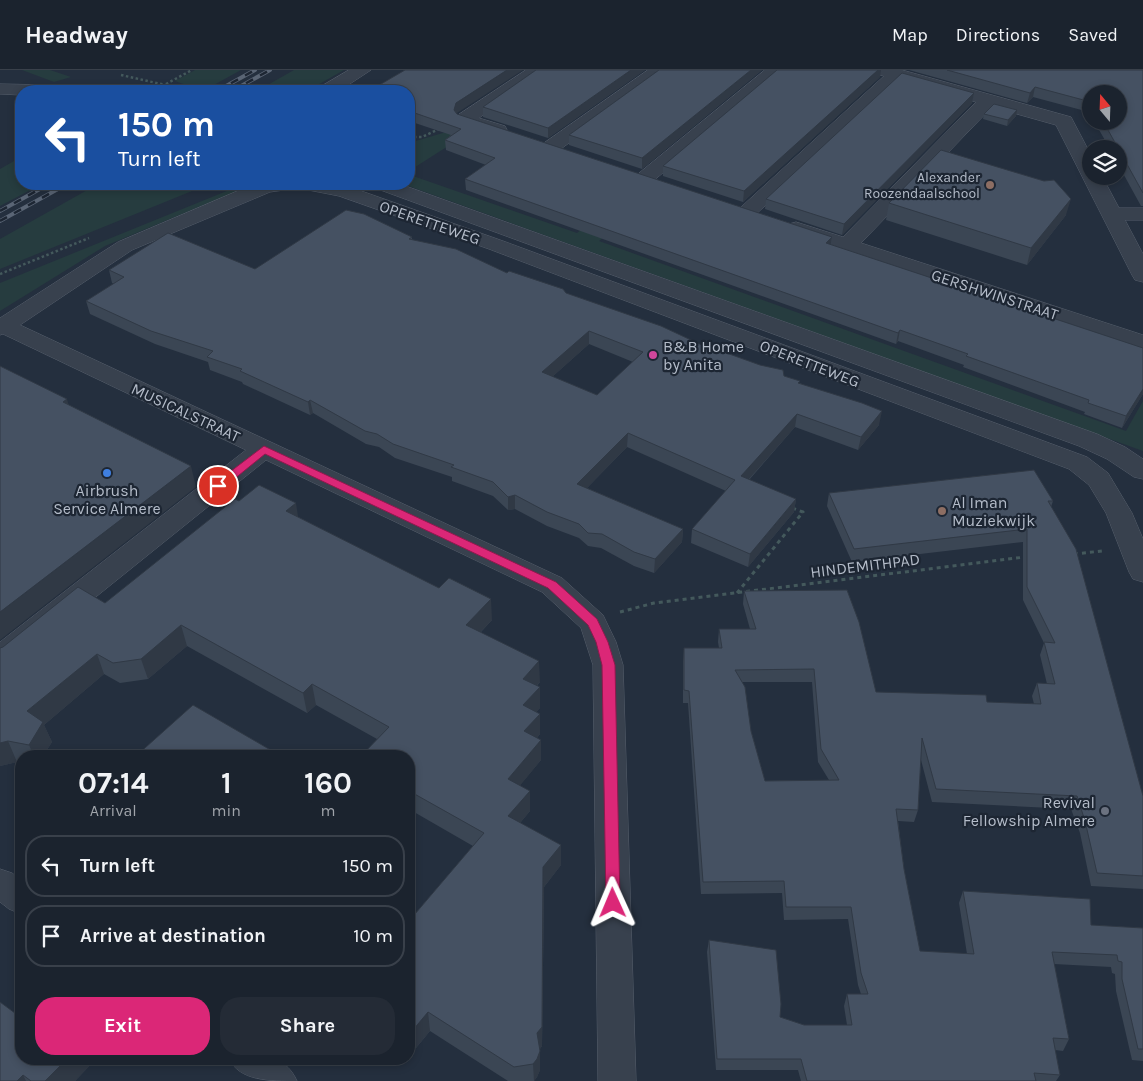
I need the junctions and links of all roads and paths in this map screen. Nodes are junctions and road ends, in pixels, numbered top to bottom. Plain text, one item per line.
1 (192, 70) edge
2 (362, 70) edge
3 (538, 70) edge
4 (660, 70) edge
5 (776, 70) edge
6 (889, 72) edge
7 (13, 73) dead end
8 (117, 74) dead end
9 (166, 84) junction
10 (43, 85) edge
11 (170, 85) edge
12 (336, 85) edge
13 (0, 89) edge
14 (15, 89) edge
15 (988, 100) junction
16 (465, 118) junction
17 (415, 136) edge
18 (1082, 156) edge
19 (645, 178) edge
20 (1097, 185) edge
21 (257, 190) edge
22 (338, 190) edge
23 (399, 190) edge
24 (1112, 214) junction
25 (1143, 214) edge
26 (847, 245) junction
27 (1143, 274) edge
28 (2, 327) edge
29 (1143, 343) edge
30 (264, 450) junction
31 (1143, 471) edge
32 (785, 505) edge
33 (1135, 549) junction
34 (1066, 554) edge
35 (1028, 557) edge
36 (1143, 572) edge
37 (736, 593) junction
38 (592, 622) junction
39 (0, 658) edge
40 (0, 884) edge
41 (15, 894) edge
42 (255, 1065) edge
43 (278, 1081) edge
44 (617, 1081) edge

1 - 9 path
2 - 12 street
3 - 16 street
4 - 16 street
5 - 19 street
6 - 15 street
6 - 26 street, GERSHWINSTRAAT
7 - 10 street
8 - 9 path
9 - 11 path
13 - 14 street
15 - 18 street
15 - 26 street
16 - 17 path
20 - 24 street
21 - 28 street
22 - 33 street, OPERETTEWEG
23 - 31 street
24 - 25 street
24 - 27 street
26 - 29 street, GERSHWINSTRAAT
28 - 30 street, MUSICALSTRAAT
30 - 38 street, MUSICALSTRAAT
30 - 39 street
32 - 37 path
33 - 34 path
33 - 36 street, OPERETTEWEG
35 - 37 path, HINDEMITHPAD
37 - 38 path, HINDEMITHPAD
38 - 44 street, MUSICALSTRAAT
40 - 41 street
42 - 43 street

